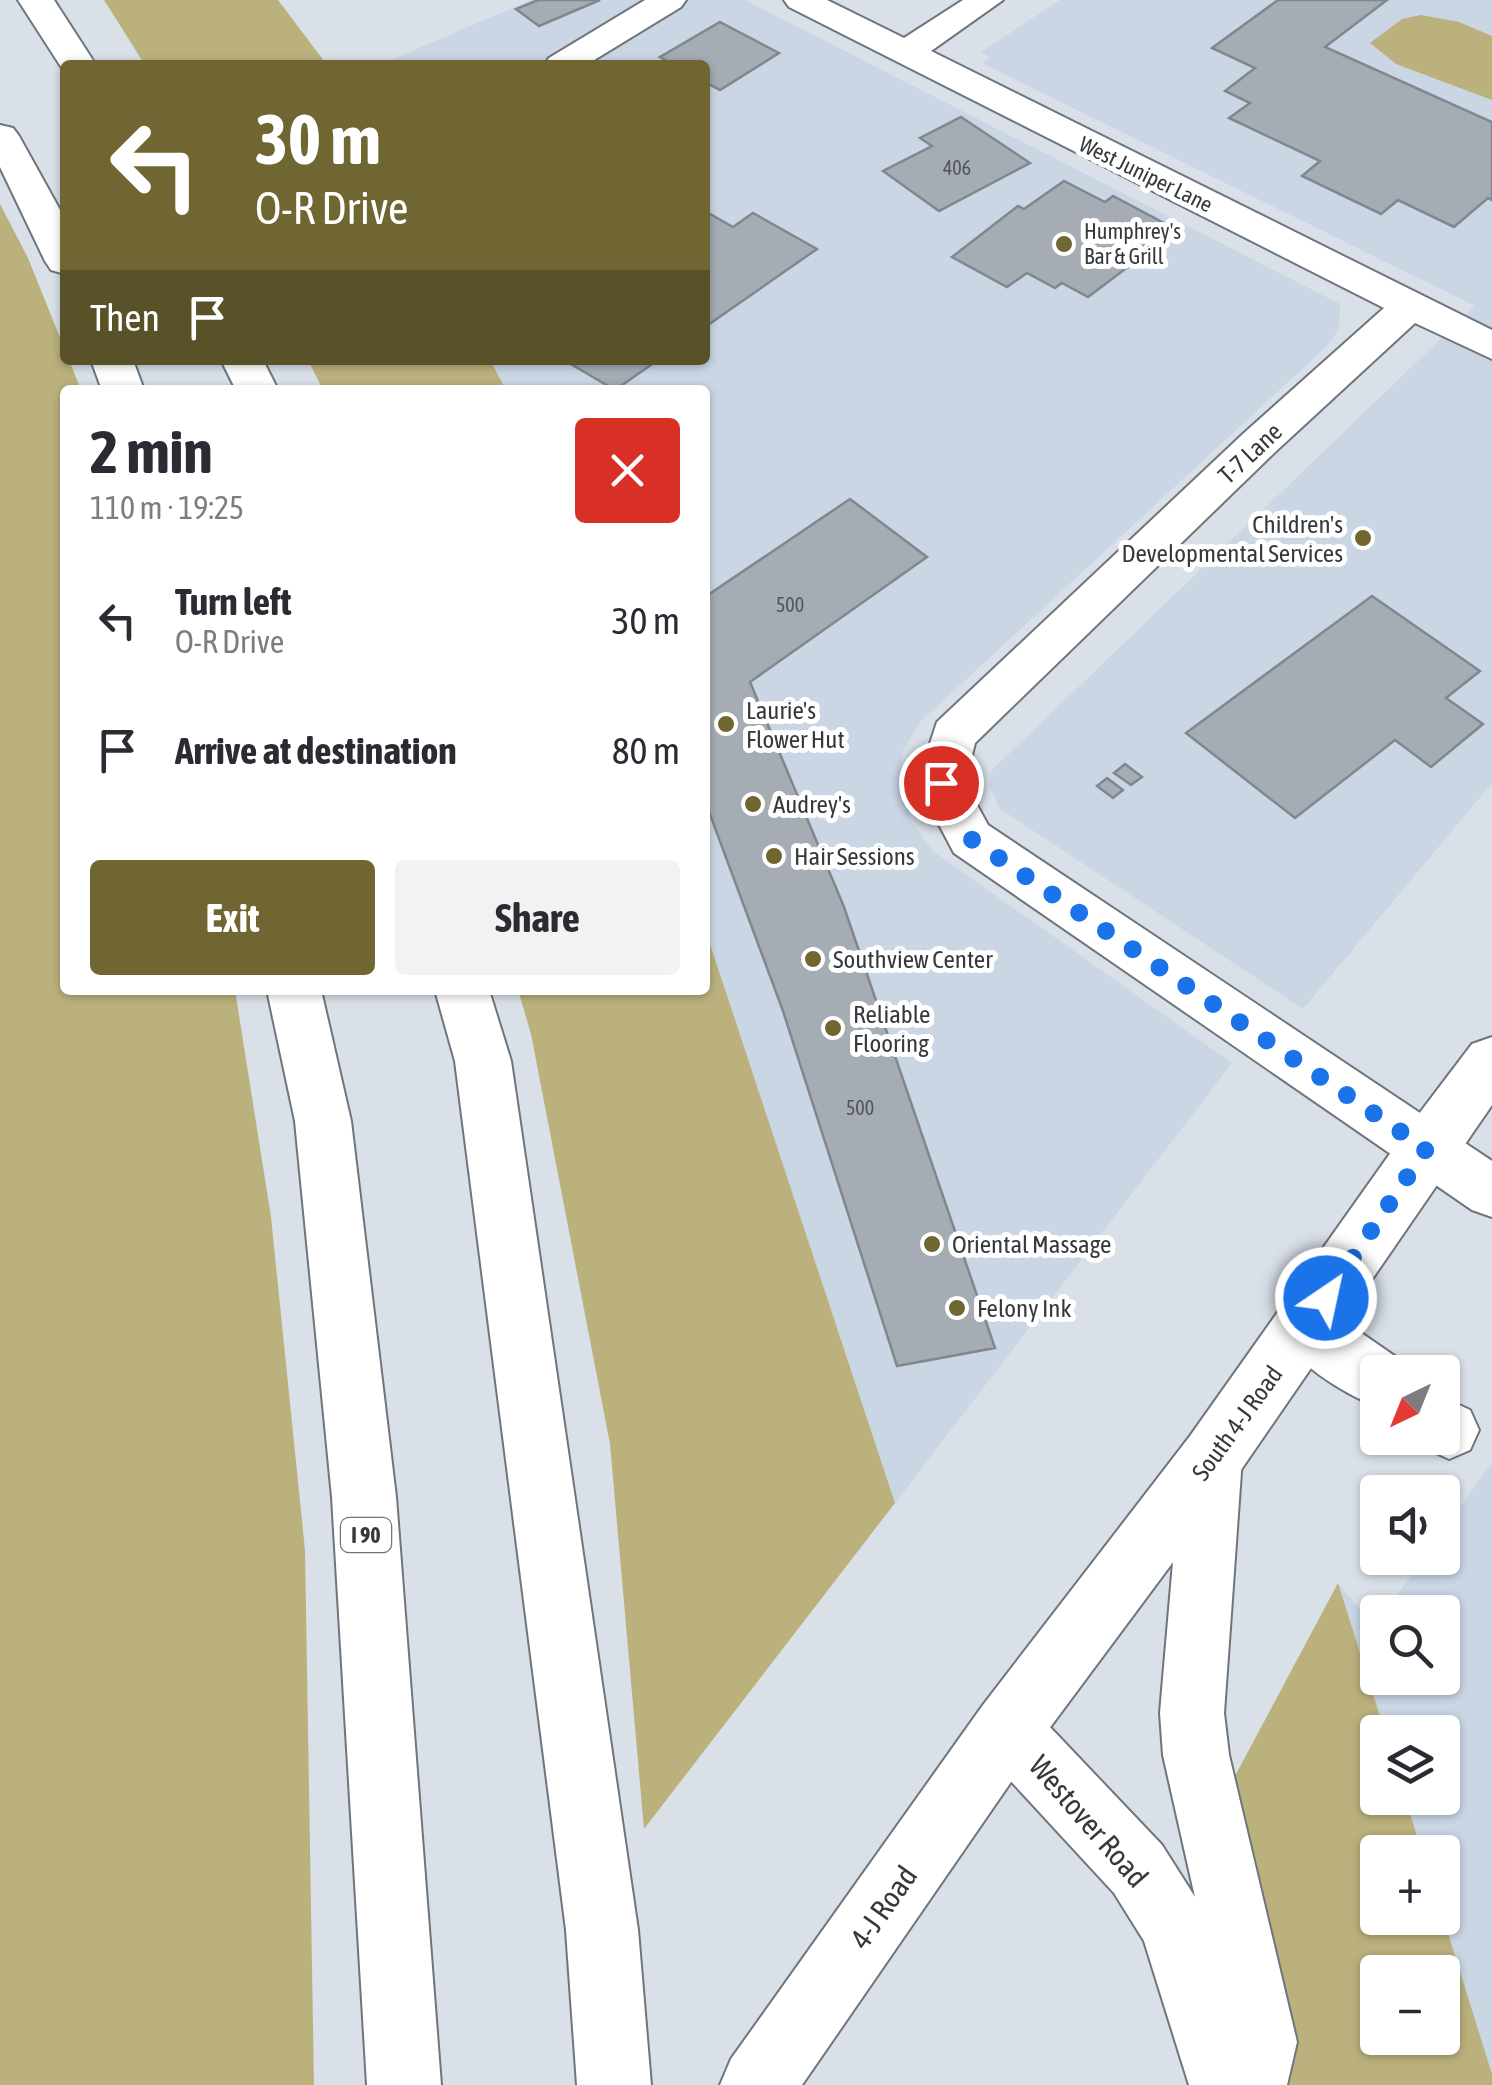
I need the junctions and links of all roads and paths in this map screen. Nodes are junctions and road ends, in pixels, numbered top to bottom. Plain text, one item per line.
1 (36, 0) edge
2 (669, 0) edge
3 (801, 0) edge
4 (986, 0) edge
5 (905, 52) junction
6 (75, 60) edge
7 (568, 60) edge
8 (0, 136) edge
9 (60, 250) edge
10 (1410, 305) junction
11 (1492, 346) edge
12 (295, 995) edge
13 (463, 995) edge
14 (1492, 1061) edge
15 (1426, 1149) junction
16 (1492, 1192) edge
17 (1305, 1327) junction
18 (1360, 1366) edge
19 (1212, 1458) junction
20 (1007, 1729) junction
21 (404, 2085) edge
22 (614, 2085) edge
23 (757, 2085) edge
24 (1225, 2085) edge
25 (1251, 2085) edge

1 - 6 main road
2 - 7 street
3 - 5 street, West Juniper Lane
4 - 5 street
5 - 10 street, West Juniper Lane
8 - 9 main road
10 - 11 street, West Juniper Lane
10 - 15 street, T-7 Lane
12 - 21 main road, I 90
13 - 22 main road
14 - 15 main road, South 4-J Road
15 - 16 street
15 - 17 main road, South 4-J Road
17 - 18 street
17 - 19 main road, South 4-J Road
19 - 20 main road, South 4-J Road
19 - 25 street
20 - 23 main road, 4-J Road
20 - 24 street, Westover Road

